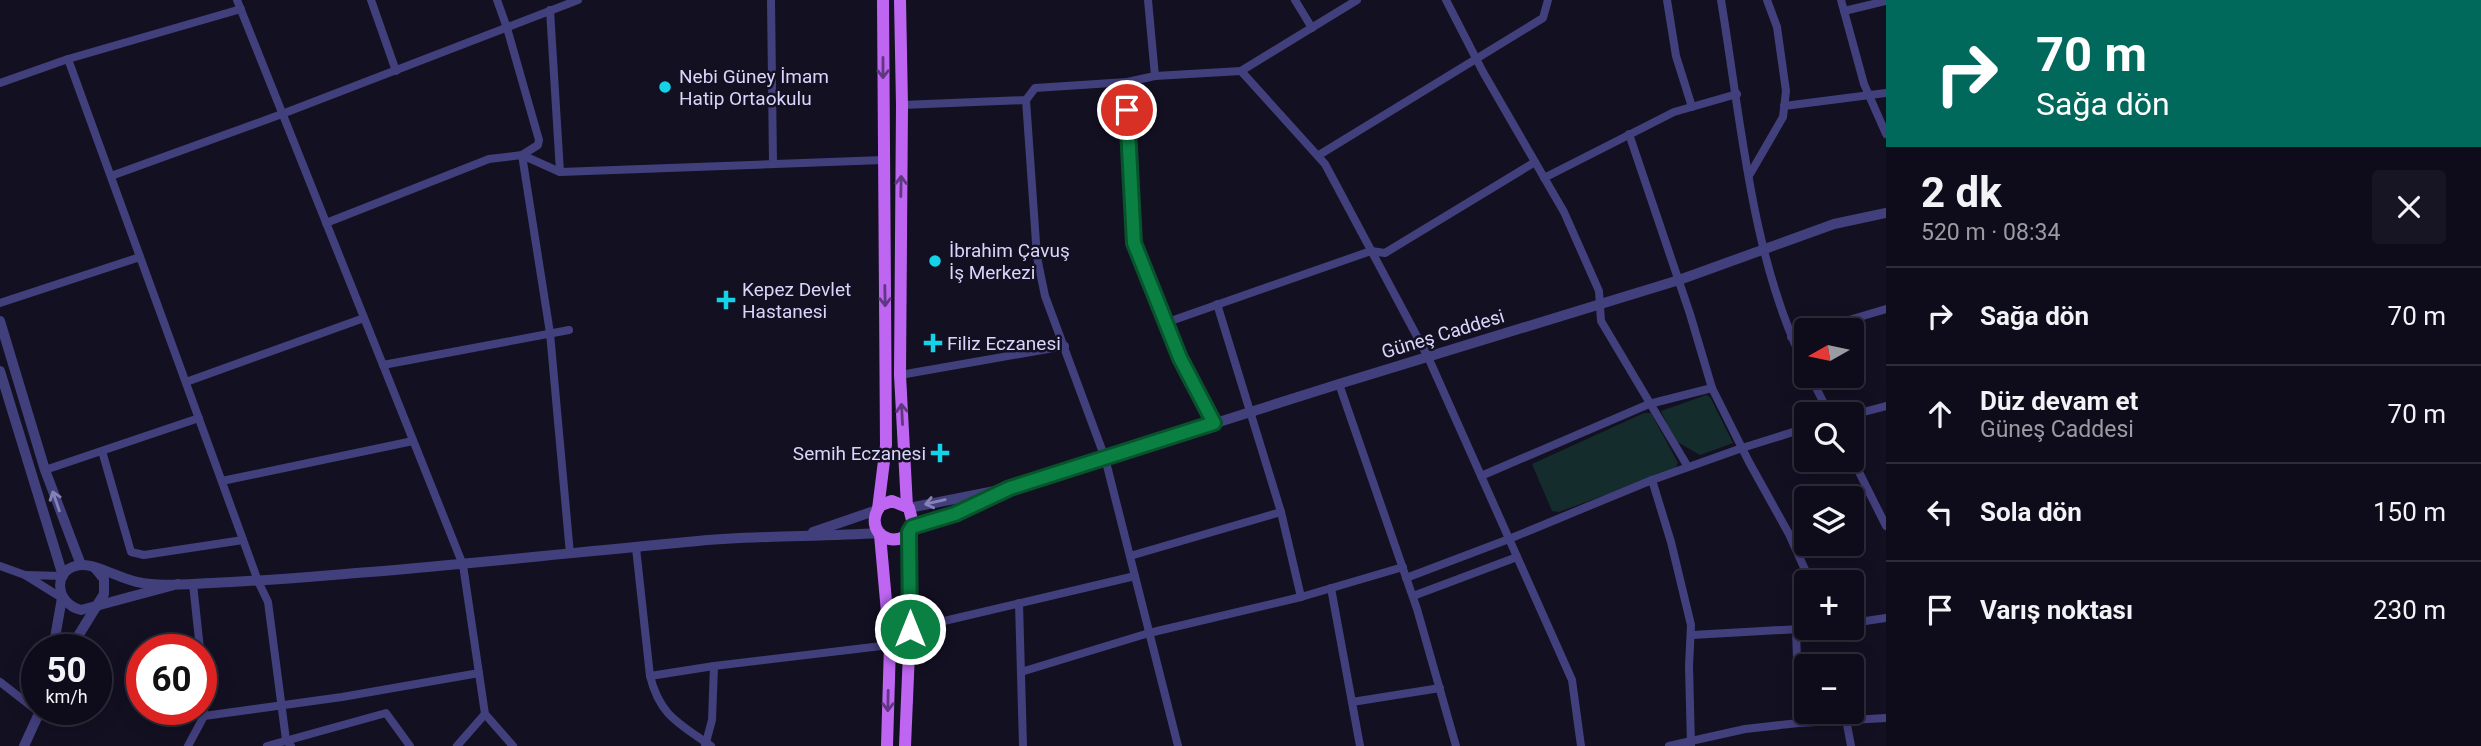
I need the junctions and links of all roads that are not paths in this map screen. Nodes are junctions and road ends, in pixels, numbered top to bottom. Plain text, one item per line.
1 (237, 0) edge
2 (370, 0) edge
3 (497, 0) edge
4 (578, 0) edge
5 (771, 0) edge
6 (883, 0) edge
7 (900, 0) edge
8 (1148, 0) edge
9 (1295, 0) edge
10 (1357, 0) edge
11 (1446, 0) edge
12 (1548, 0) edge
13 (1667, 0) edge
14 (1721, 0) edge
15 (1767, 0) edge
16 (1841, 0) edge
17 (1886, 1) edge
18 (241, 9) junction
19 (550, 10) junction
20 (1844, 11) junction
21 (507, 28) junction
22 (1312, 28) junction
23 (1476, 58) junction
24 (68, 59) junction
25 (396, 71) junction
26 (1241, 71) junction
27 (1155, 76) junction
28 (1127, 82) junction
29 (0, 83) edge
30 (1886, 93) edge
31 (1737, 94) junction
32 (1869, 95) junction
33 (1026, 100) junction
34 (902, 105) junction
35 (1784, 106) junction
36 (1692, 107) junction
37 (282, 114) junction
38 (1629, 134) junction
39 (1886, 134) edge
40 (523, 155) junction
41 (1319, 156) junction
42 (883, 160) junction
43 (1535, 162) junction
44 (773, 163) junction
45 (560, 172) junction
46 (1749, 175) junction
47 (111, 176) junction
48 (1544, 178) junction
49 (1886, 213) edge
50 (326, 223) junction
51 (1762, 249) junction
52 (1371, 251) junction
53 (140, 257) junction
54 (1679, 280) junction
55 (0, 303) edge
56 (1217, 304) junction
57 (1600, 305) junction
58 (1886, 309) edge
59 (364, 318) junction
60 (1856, 318) edge
61 (0, 321) edge
62 (1165, 323) junction
63 (569, 330) dead end
64 (550, 333) junction
65 (1794, 336) edge
66 (1791, 337) junction
67 (1794, 343) edge
68 (1065, 346) junction
69 (1428, 357) junction
70 (383, 365) junction
71 (0, 371) edge
72 (900, 375) junction
73 (186, 382) junction
74 (1339, 384) junction
75 (1712, 388) junction
76 (1649, 404) junction
77 (1886, 406) edge
78 (1251, 412) junction
79 (1864, 412) edge
80 (199, 418) junction
81 (1214, 423) junction
82 (1794, 432) edge
83 (413, 441) junction
84 (1742, 447) junction
85 (102, 451) junction
86 (1105, 458) junction
87 (1688, 467) junction
88 (46, 470) junction
89 (1859, 472) edge
90 (1481, 476) junction
91 (1652, 480) junction
92 (222, 481) junction
93 (1010, 488) junction
94 (908, 507) junction
95 (877, 509) junction
96 (1281, 512) junction
97 (1886, 526) edge
98 (910, 529) junction
99 (806, 534) junction
100 (879, 534) junction
101 (1509, 539) junction
102 (243, 540) junction
103 (636, 548) junction
104 (570, 554) junction
105 (1130, 556) junction
106 (1517, 557) junction
107 (80, 565) junction
108 (463, 565) junction
109 (0, 566) edge
110 (1403, 567) junction
111 (94, 568) junction
112 (1805, 570) edge
113 (25, 575) junction
114 (63, 576) junction
115 (1135, 576) junction
116 (1406, 578) junction
117 (258, 581) junction
118 (177, 584) junction
119 (193, 584) junction
120 (1331, 588) junction
121 (1413, 596) junction
122 (1301, 597) junction
123 (62, 598) junction
124 (1019, 603) junction
125 (96, 606) junction
126 (1886, 618) edge
127 (1864, 621) edge
128 (910, 629) junction
129 (1794, 630) edge
130 (1149, 633) junction
131 (56, 634) edge
132 (80, 634) edge
133 (198, 634) edge
134 (1692, 635) junction
135 (890, 646) junction
136 (714, 666) junction
137 (1021, 672) junction
138 (479, 673) junction
139 (650, 676) junction
140 (0, 682) edge
141 (1440, 688) junction
142 (21, 697) edge
143 (1352, 702) junction
144 (281, 704) junction
145 (217, 714) edge
146 (485, 714) junction
147 (1886, 718) edge
148 (1864, 719) edge
149 (1794, 724) edge
150 (1847, 724) edge
151 (34, 725) edge
152 (199, 725) edge
153 (289, 743) edge
154 (1690, 744) edge
155 (707, 745) edge
156 (24, 746) edge
157 (188, 746) edge
158 (267, 746) edge
159 (410, 746) edge
160 (457, 746) edge
161 (513, 746) edge
162 (887, 746) edge
163 (905, 746) edge
164 (1023, 746) edge
165 (1178, 746) edge
166 (1360, 746) edge
167 (1456, 746) edge
168 (1581, 746) edge
169 (1669, 746) edge
170 (1851, 746) edge

1 - 18 street
2 - 25 street
3 - 21 street
4 - 19 street
5 - 44 street
6 -> 42 main road
7 - 34 main road
8 - 27 street
9 - 22 street
10 - 22 street
11 - 23 street
12 - 23 street
13 - 36 street
14 - 31 street
15 - 35 street
16 - 20 street
17 - 20 street
18 - 24 street
18 - 37 street
19 - 21 street
19 - 45 street
20 - 32 street
21 - 25 street
21 - 40 street
22 - 26 street
23 - 41 street
23 - 43 street
24 - 29 street
24 - 47 street
25 - 37 street
26 - 27 street
26 - 41 street
27 - 28 street
28 - 33 street
28 - 62 street
30 - 32 street
31 - 36 street
31 - 46 street
32 - 35 street
32 - 39 street
33 - 34 street
33 - 68 street
72 -> 34 main road
35 - 46 street
36 - 38 street
37 - 47 street
37 - 50 street
38 - 48 street
38 - 54 street
40 - 45 street
40 - 50 street
40 - 64 street
41 - 52 street
42 - 44 street
42 -> 95 main road
43 - 48 street
43 - 52 street
44 - 45 street
46 - 51 street
47 - 53 street
48 - 57 street
49 - 51 street, Güneş Caddesi
50 - 59 street
51 - 54 street, Güneş Caddesi
51 - 66 street
52 - 56 street
52 - 69 street
53 - 55 street
53 - 73 street
54 - 57 street, Güneş Caddesi
54 - 75 street
56 - 62 street
56 - 78 street
57 - 69 street, Güneş Caddesi
57 - 76 street
58 - 60 street
59 - 70 street
59 - 73 street
61 - 88 street
62 - 81 street
63 - 64 street
64 - 70 street
64 - 104 street
65 - 66 street
66 - 67 street
68 - 72 street
68 - 86 street
69 - 74 street, Güneş Caddesi
69 - 90 street
70 - 83 street
71 - 114 street
94 -> 72 main road
73 - 80 street
74 - 78 street, Güneş Caddesi
74 - 110 street
75 - 76 street
75 - 84 street
76 - 87 street
76 - 90 street
77 - 79 street
78 - 81 street, Güneş Caddesi
78 - 96 street
80 - 85 street
80 - 92 street
81 - 86 street, Güneş Caddesi
82 - 84 street
83 - 92 street
83 - 108 street
84 - 87 street
84 - 112 street
85 - 88 street
85 - 102 street
86 - 93 street, Güneş Caddesi
86 - 105 street
87 - 91 street
107 -> 88 street
89 - 97 street
90 - 101 street
91 - 101 street
91 - 134 street
92 - 102 street
93 -> 94 street
93 - 98 street
94 - 95 main road
94 - 98 main road
95 - 99 street
95 - 100 main road
96 - 105 street
96 - 122 street
98 - 100 main road
98 - 128 main road
99 - 100 street
99 - 103 street
100 - 135 main road
101 - 106 street
101 - 116 street
102 - 117 street
103 - 104 street
103 - 139 street
104 - 108 street
105 - 115 street
106 - 121 street
106 - 168 street
107 - 111 street
107 - 114 street
108 - 117 street
108 - 138 street
109 - 113 street
110 - 116 street
110 - 120 street
111 - 118 street
111 - 125 street
113 - 114 street
113 - 123 street
114 - 123 street
115 - 124 street
115 - 130 street
116 - 121 street
117 - 119 street
117 - 144 street
118 - 119 street
118 - 125 street
119 - 133 street
120 - 122 street
120 - 143 street
121 - 141 street
122 - 130 street
123 - 125 street
123 - 131 street
124 - 128 street
124 - 137 street
125 - 132 street
126 - 127 street
128 - 163 main road
129 - 134 street
130 - 137 street
130 - 165 street
134 - 154 street
135 - 136 street
135 -> 162 main road
136 - 139 street
136 - 155 street
137 - 164 street
138 - 144 street
138 - 146 street
139 - 155 street
140 - 142 street
141 - 143 street
141 - 167 street
143 - 166 street
144 - 145 street
144 - 153 street
146 - 160 street
146 - 161 street
147 - 148 street
149 - 154 street
150 - 170 street
151 - 156 street
152 - 157 street
153 - 158 street
153 - 159 street
154 - 169 street

